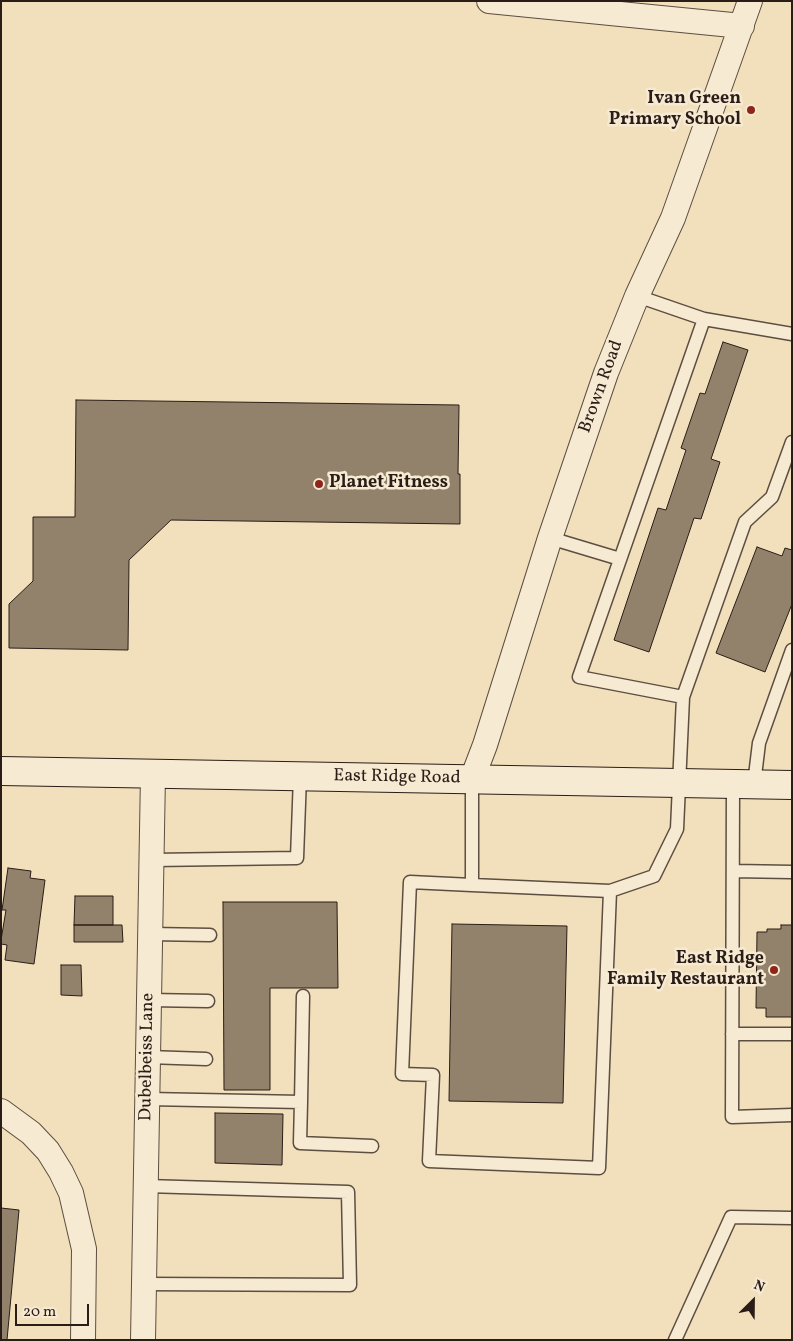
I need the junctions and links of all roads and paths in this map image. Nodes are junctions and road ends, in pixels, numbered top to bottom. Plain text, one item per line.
1 (489, 1) edge
2 (750, 1) edge
3 (742, 26) junction
4 (637, 296) junction
5 (704, 319) junction
6 (792, 334) edge
7 (792, 442) edge
8 (550, 538) junction
9 (620, 559) junction
10 (792, 650) edge
11 (683, 697) junction
12 (1, 771) edge
13 (154, 774) junction
14 (300, 776) junction
15 (472, 779) junction
16 (679, 783) junction
17 (744, 784) junction
18 (792, 785) edge
19 (152, 860) junction
20 (733, 871) junction
21 (792, 872) edge
22 (472, 885) junction
23 (610, 891) junction
24 (151, 934) junction
25 (210, 935) dead end
26 (303, 996) dead end
27 (149, 1000) junction
28 (208, 1001) dead end
29 (732, 1034) junction
30 (792, 1034) edge
31 (148, 1056) junction
32 (206, 1059) dead end
33 (148, 1100) junction
34 (301, 1102) junction
35 (1, 1111) edge
36 (792, 1115) edge
37 (372, 1146) dead end
38 (146, 1186) junction
39 (792, 1218) edge
40 (144, 1284) junction
41 (83, 1340) edge
42 (143, 1340) edge
43 (675, 1340) edge

1 - 3 street
2 - 3 street, Brown Road
3 - 4 street, Brown Road
4 - 5 lane
4 - 8 street, Brown Road
5 - 6 lane
5 - 9 lane
7 - 11 lane
8 - 9 lane
8 - 15 street, Brown Road
9 - 11 lane
10 - 17 lane
11 - 16 lane
12 - 13 main road, East Ridge Road
13 - 14 main road, East Ridge Road
13 - 19 street, Dubelbeiss Lane
14 - 15 main road, East Ridge Road
14 - 19 lane
15 - 16 main road, East Ridge Road
15 - 22 lane
16 - 17 main road, East Ridge Road
16 - 23 lane
17 - 18 main road, East Ridge Road
17 - 20 lane
19 - 24 street, Dubelbeiss Lane
20 - 21 lane
20 - 29 lane
22 - 23 lane
22 - 23 lane
24 - 25 lane
24 - 27 street, Dubelbeiss Lane
26 - 34 lane
27 - 28 lane
27 - 31 street, Dubelbeiss Lane
29 - 30 lane
29 - 36 lane
31 - 32 lane
31 - 33 street, Dubelbeiss Lane
33 - 34 lane
33 - 38 street, Dubelbeiss Lane
34 - 37 lane
35 - 41 street
38 - 40 street, Dubelbeiss Lane
38 - 40 lane
39 - 43 lane
40 - 42 street, Dubelbeiss Lane

